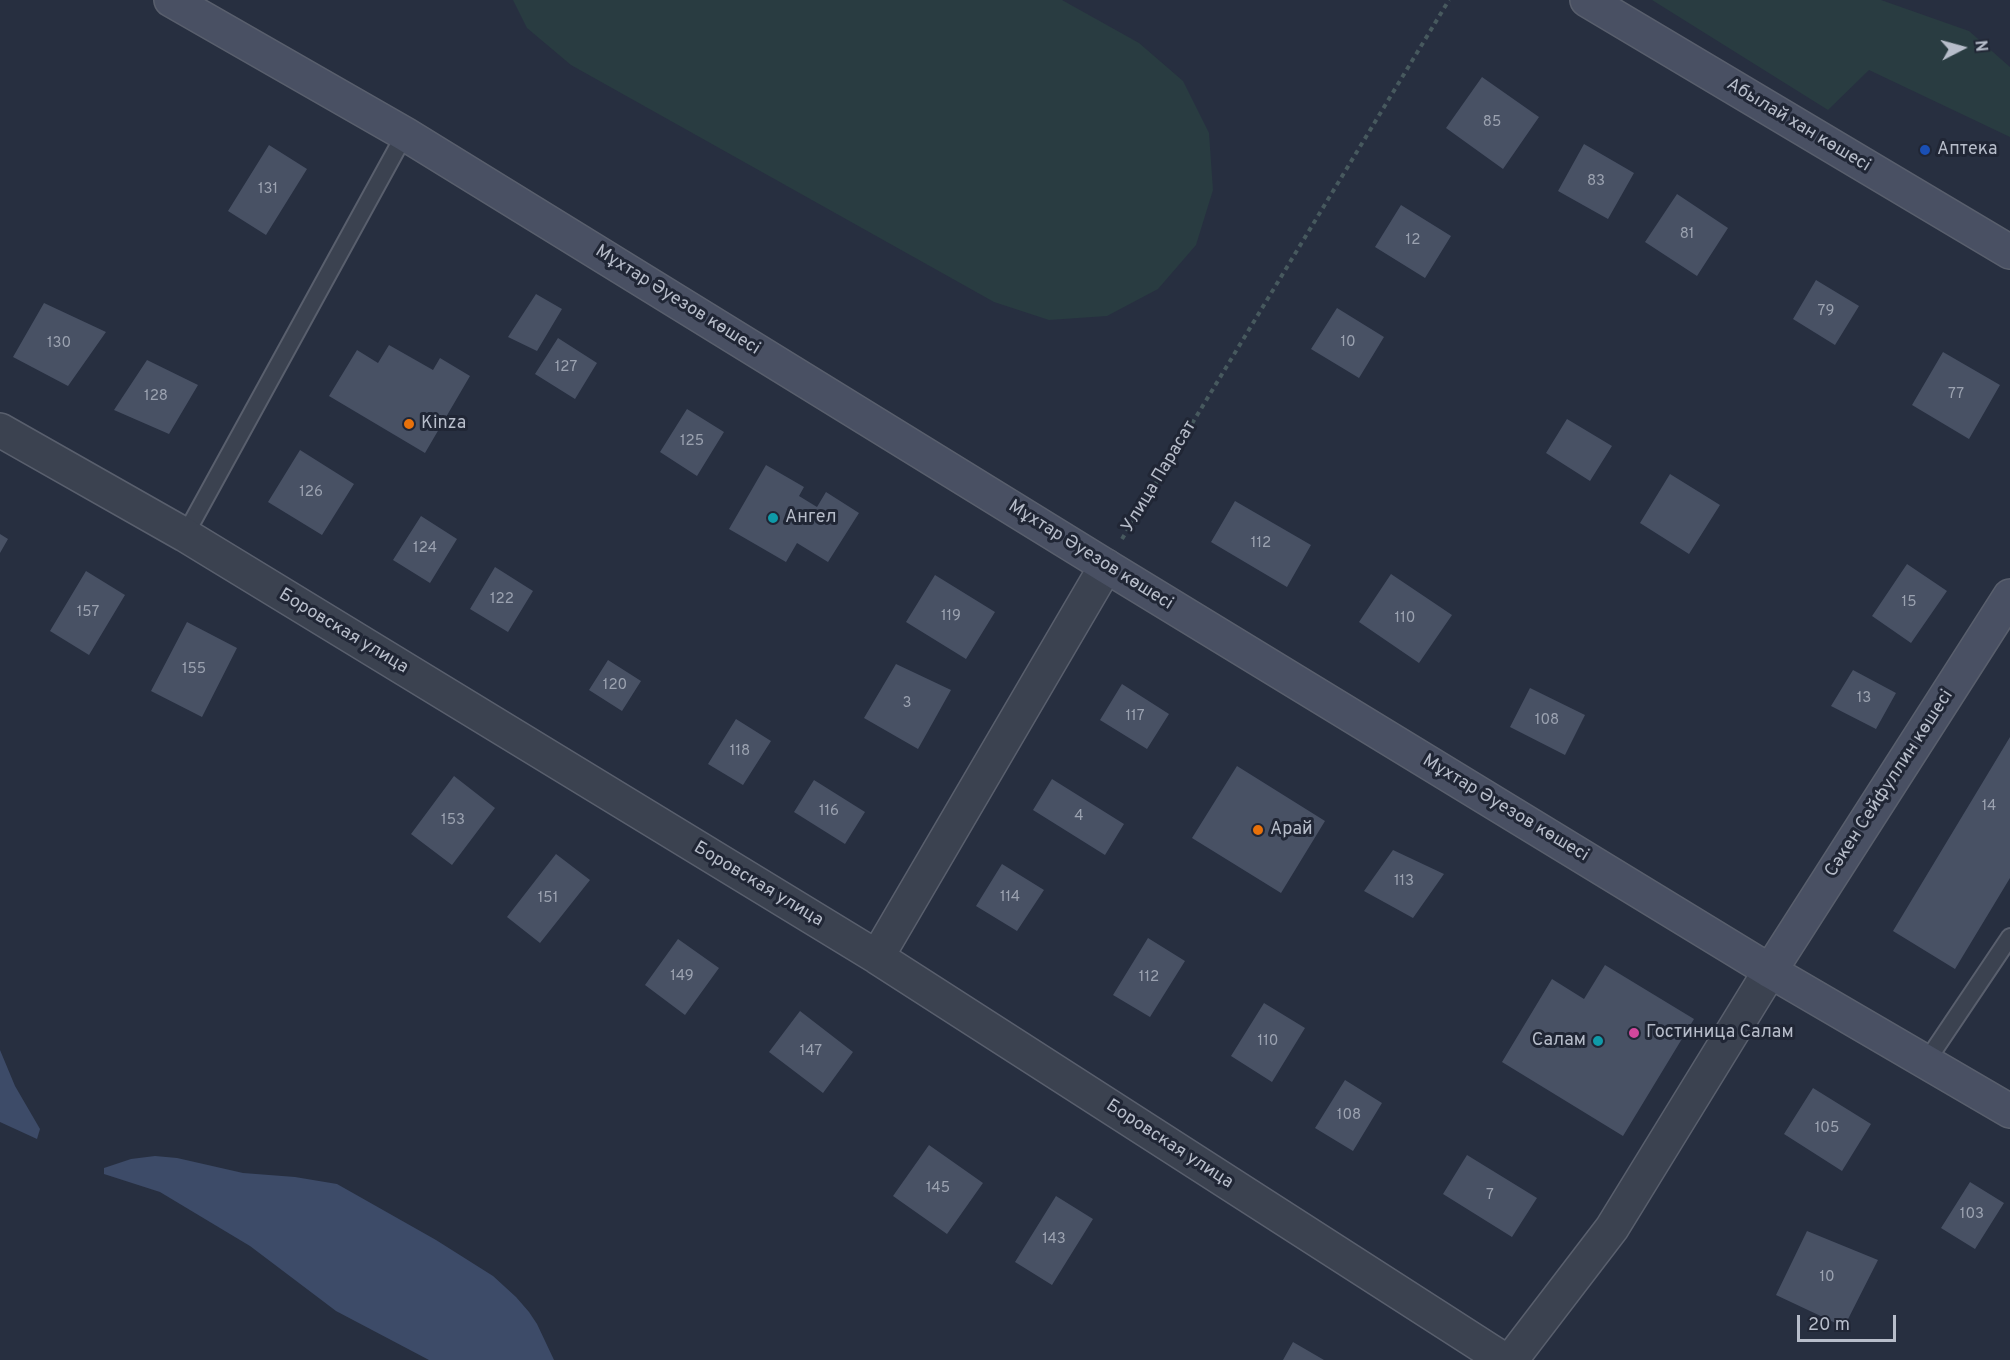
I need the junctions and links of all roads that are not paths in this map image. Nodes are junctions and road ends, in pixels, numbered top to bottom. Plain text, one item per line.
1 (171, 0) edge
2 (1587, 0) edge
3 (405, 134) junction
4 (2010, 252) edge
5 (0, 430) edge
6 (185, 535) junction
7 (1107, 566) junction
8 (2010, 596) edge
9 (2010, 937) edge
10 (877, 957) junction
11 (1770, 971) junction
12 (1926, 1062) junction
13 (2010, 1111) edge
14 (1504, 1360) edge
15 (1511, 1360) edge

1 - 3 main road, Мұхтар Әуезов көшесі
2 - 4 main road, Абылай хан көшесі
3 - 6 lane
3 - 7 main road, Мұхтар Әуезов көшесі
5 - 6 street, Боровская улица
6 - 10 street, Боровская улица
7 - 10 street
7 - 11 main road, Мұхтар Әуезов көшесі
8 - 11 main road, Сәкен Сейфуллин көшесі
9 - 12 lane
10 - 14 street, Боровская улица
11 - 12 main road, Мұхтар Әуезов көшесі
11 - 15 street
12 - 13 main road, Мұхтар Әуезов көшесі

